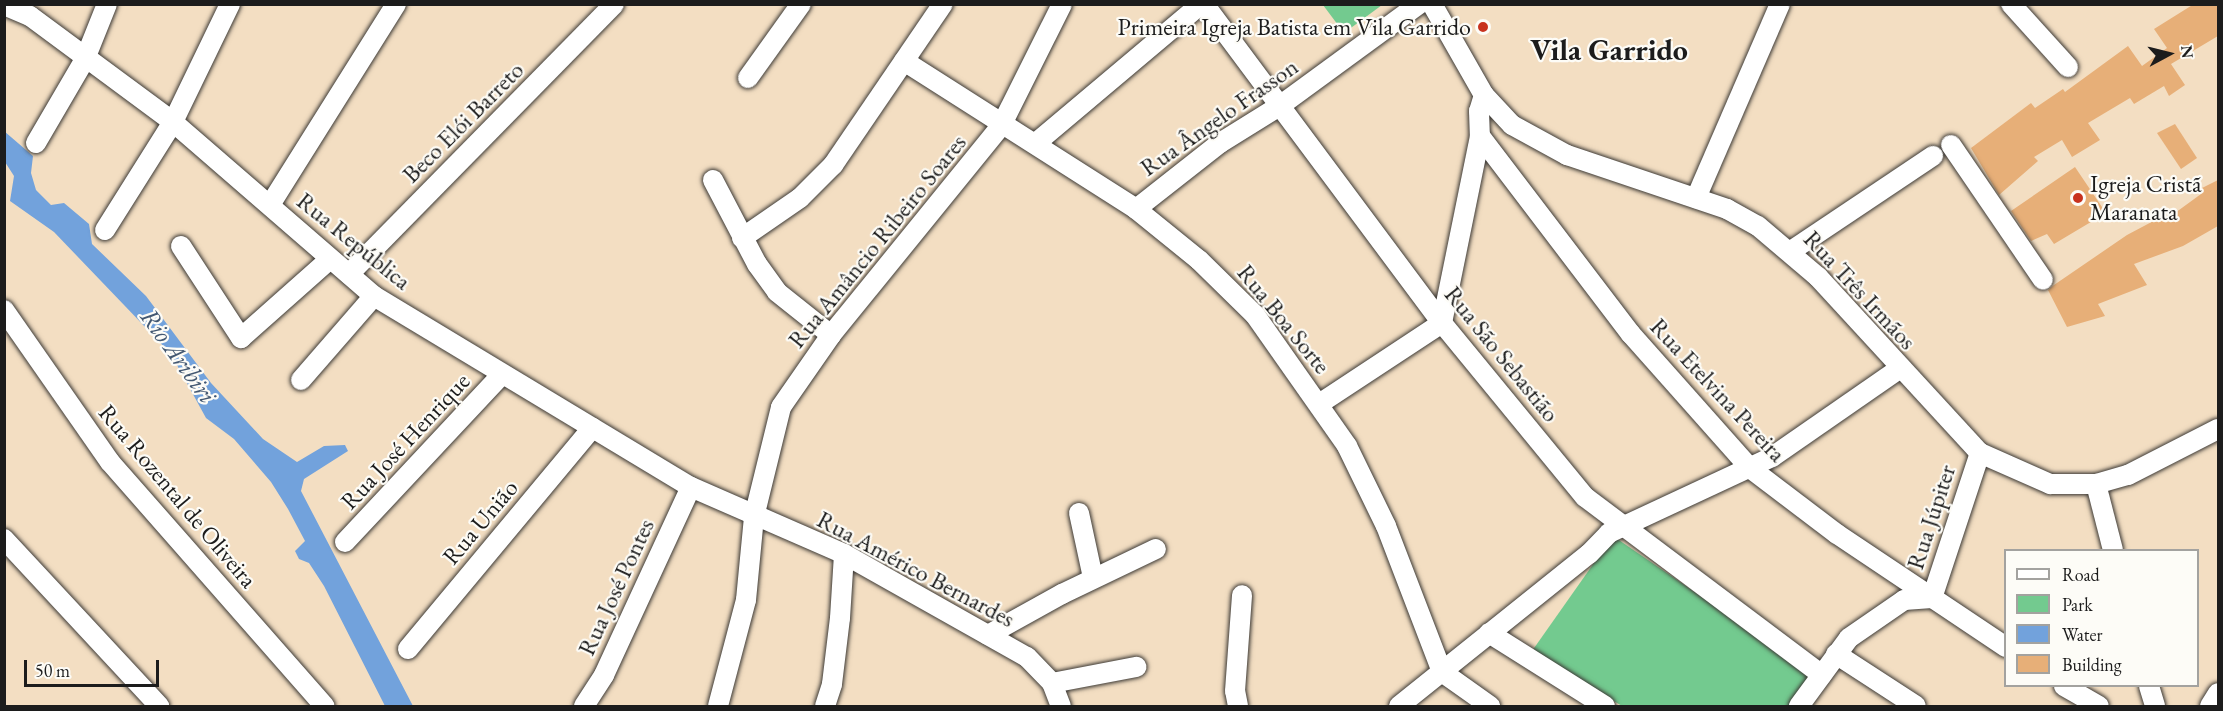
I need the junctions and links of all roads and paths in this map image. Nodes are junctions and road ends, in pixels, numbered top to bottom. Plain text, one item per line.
1 (107, 4) edge
2 (230, 4) edge
3 (396, 4) edge
4 (614, 4) edge
5 (801, 4) edge
6 (943, 4) edge
7 (1062, 4) edge
8 (1202, 4) edge
9 (1419, 4) edge
10 (1432, 4) edge
11 (1780, 4) edge
12 (2011, 4) edge
13 (4, 5) edge
14 (85, 59) junction
15 (904, 61) junction
16 (2068, 67) dead end
17 (748, 78) dead end
18 (1484, 95) junction
19 (1281, 105) junction
20 (173, 122) junction
21 (1001, 126) junction
22 (1480, 136) junction
23 (36, 143) dead end
24 (1036, 143) junction
25 (1951, 145) dead end
26 (1933, 156) dead end
27 (713, 180) dead end
28 (1695, 198) junction
29 (270, 205) junction
30 (1136, 208) junction
31 (105, 230) dead end
32 (742, 238) junction
33 (181, 246) dead end
34 (1791, 251) junction
35 (330, 259) junction
36 (349, 274) junction
37 (2043, 280) dead end
38 (375, 296) junction
39 (4, 310) edge
40 (1442, 323) junction
41 (831, 335) junction
42 (1899, 369) junction
43 (502, 374) junction
44 (301, 380) dead end
45 (1319, 404) junction
46 (592, 428) junction
47 (2218, 429) edge
48 (1980, 453) junction
49 (1750, 468) junction
50 (2096, 484) junction
51 (691, 488) junction
52 (1079, 513) dead end
53 (754, 517) junction
54 (1619, 526) junction
55 (4, 539) edge
56 (345, 542) dead end
57 (1156, 549) dead end
58 (2113, 549) edge
59 (844, 554) junction
60 (1093, 578) junction
61 (1242, 595) dead end
62 (1932, 598) junction
63 (1489, 633) junction
64 (988, 635) junction
65 (2004, 646) edge
66 (408, 649) dead end
67 (1836, 654) junction
68 (1136, 667) dead end
69 (1442, 672) junction
70 (1822, 675) junction
71 (1052, 683) junction
72 (2066, 687) edge
73 (2150, 687) edge
74 (2218, 693) edge
75 (159, 706) edge
76 (324, 706) edge
77 (584, 706) edge
78 (718, 706) edge
79 (825, 706) edge
80 (1061, 706) edge
81 (1238, 706) edge
82 (1399, 706) edge
83 (1490, 706) edge
84 (1605, 706) edge
85 (1799, 706) edge
86 (1916, 706) edge
87 (2099, 706) edge
88 (2155, 706) edge
89 (2210, 706) edge

1 - 14 street
2 - 20 street
3 - 29 street
4 - 36 street, Beco Elói Barreto
5 - 17 street
6 - 15 street
7 - 21 street, Rua Amâncio Ribeiro Soares
8 - 19 street, Rua São Sebastião
8 - 24 street
9 - 19 street, Rua Ângelo Frasson
10 - 18 street, Rua Três Irmãos
11 - 28 street
12 - 16 street
13 - 14 street, Rua República
14 - 20 street, Rua República
14 - 23 street
15 - 21 street, Rua Boa Sorte
15 - 32 street
18 - 22 street
18 - 28 street, Rua Três Irmãos
19 - 30 street, Rua Ângelo Frasson
19 - 40 street, Rua São Sebastião
20 - 29 street, Rua República
20 - 31 street
21 - 24 street, Rua Boa Sorte
21 - 41 street, Rua Amâncio Ribeiro Soares
22 - 40 street
22 - 49 street, Rua Etelvina Pereira
24 - 30 street, Rua Boa Sorte
25 - 37 street
26 - 34 street
27 - 32 street
28 - 34 street, Rua Três Irmãos
29 - 35 street, Rua República
30 - 45 street, Rua Boa Sorte
32 - 41 street
33 - 35 street
34 - 42 street, Rua Três Irmãos
35 - 36 street, Rua República
36 - 38 street, Rua República
38 - 43 street, Rua República
38 - 44 street
39 - 76 street, Rua Rozental de Oliveira
40 - 45 street
40 - 54 street, Rua São Sebastião
41 - 53 street, Rua Amâncio Ribeiro Soares
42 - 48 street, Rua Três Irmãos
42 - 49 street
43 - 46 street, Rua República
43 - 56 street, Rua José Henrique
45 - 69 street, Rua Boa Sorte
46 - 51 street, Rua República
46 - 66 street, Rua União
47 - 50 street, Rua Três Irmãos
48 - 50 street, Rua Três Irmãos
48 - 62 street, Rua Júpiter
49 - 54 street
49 - 62 street, Rua Etelvina Pereira
50 - 58 street
51 - 53 street, Rua Américo Bernardes
51 - 77 street, Rua José Pontes
52 - 60 street
53 - 59 street, Rua Américo Bernardes
53 - 78 street
54 - 63 street
54 - 70 street, Rua São Sebastião
55 - 75 street
57 - 60 street
59 - 64 street, Rua Américo Bernardes
59 - 79 street
60 - 64 street
61 - 81 street
62 - 65 street, Rua Etelvina Pereira
62 - 67 street, Rua Júpiter
63 - 69 street
63 - 84 street
64 - 71 street, Rua Américo Bernardes
67 - 70 street, Rua Júpiter
67 - 86 street
68 - 71 street
69 - 82 street
69 - 83 street
70 - 85 street, Rua Júpiter
71 - 80 street, Rua Américo Bernardes
72 - 87 street
73 - 88 street
74 - 89 street

